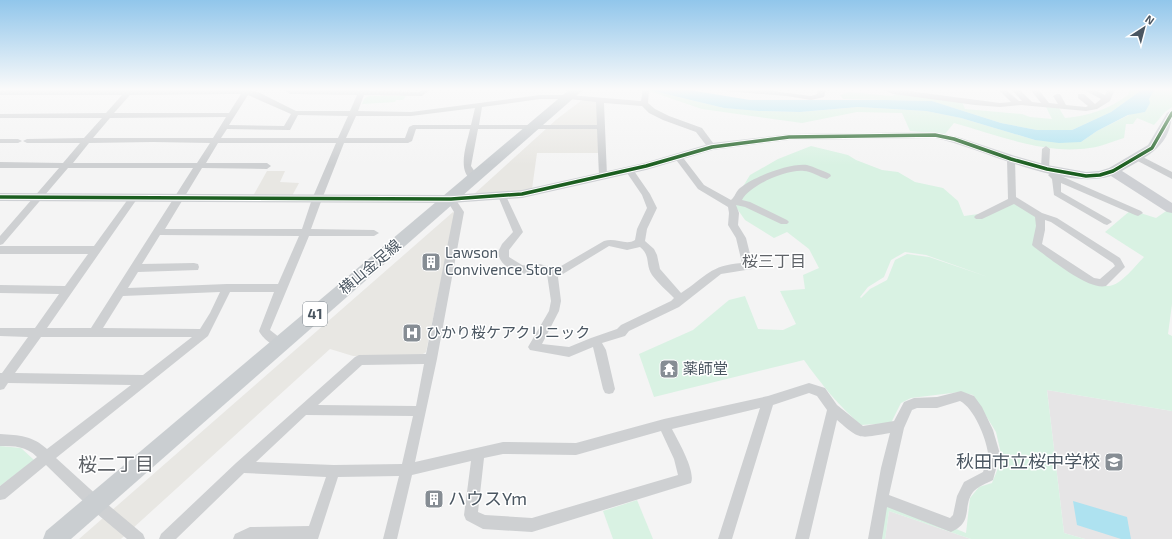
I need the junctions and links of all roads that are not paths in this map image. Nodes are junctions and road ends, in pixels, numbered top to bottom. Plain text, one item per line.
1 (294, 114) edge
2 (353, 114) edge
3 (477, 114) edge
4 (548, 114) edge
5 (601, 114) edge
6 (658, 114) edge
7 (1171, 114) edge
8 (232, 115) joint
9 (0, 116) edge
10 (108, 116) junction
11 (534, 126) junction
12 (601, 126) junction
13 (224, 127) junction
14 (475, 127) junction
15 (216, 140) junction
16 (0, 141) edge
17 (87, 141) junction
18 (341, 141) junction
19 (712, 147) junction
20 (1046, 149) dead end
21 (678, 157) junction
22 (1137, 157) junction
23 (1011, 159) junction
24 (0, 166) edge
25 (65, 166) junction
26 (200, 166) junction
27 (267, 166) dead end
28 (1046, 169) junction
29 (629, 170) junction
30 (1113, 171) junction
31 (603, 176) junction
32 (827, 176) dead end
33 (1172, 176) edge
34 (476, 178) junction
35 (1056, 178) junction
36 (502, 196) junction
37 (0, 197) edge
38 (38, 197) junction
39 (134, 197) junction
40 (180, 198) junction
41 (317, 199) junction
42 (451, 199) junction
43 (1014, 200) junction
44 (733, 203) junction
45 (1172, 209) edge
46 (1138, 212) dead end
47 (1039, 215) junction
48 (979, 218) dead end
49 (784, 222) dead end
50 (1107, 222) dead end
51 (158, 232) junction
52 (374, 233) dead end
53 (305, 234) junction
54 (0, 242) edge
55 (640, 242) junction
56 (0, 250) edge
57 (96, 250) junction
58 (194, 267) dead end
59 (135, 268) junction
60 (552, 272) junction
61 (227, 288) junction
62 (281, 288) junction
63 (0, 289) edge
64 (68, 290) junction
65 (121, 292) junction
66 (680, 298) junction
67 (38, 331) junction
68 (95, 331) junction
69 (0, 332) edge
70 (204, 333) junction
71 (595, 341) junction
72 (280, 344) junction
73 (431, 359) junction
74 (2, 380) edge
75 (146, 380) junction
76 (609, 389) dead end
77 (768, 402) junction
78 (833, 409) junction
79 (305, 410) junction
80 (420, 411) junction
81 (664, 425) junction
82 (897, 426) junction
83 (0, 440) edge
84 (478, 454) junction
85 (47, 457) junction
86 (241, 467) junction
87 (408, 470) junction
88 (334, 471) junction
89 (0, 494) edge
90 (882, 499) junction
91 (95, 503) junction
92 (312, 536) edge
93 (54, 539) edge
94 (138, 539) edge
95 (166, 539) edge
96 (240, 539) edge
97 (390, 539) edge
98 (725, 539) edge
99 (802, 539) edge
100 (875, 539) edge

1 - 13 street
2 - 18 street
3 - 14 street
4 - 11 main road, 横山金足線 / 41
5 - 12 street
6 - 19 street
7 - 22 street
8 - 10 street
8 - 13 street
9 - 10 street
10 - 17 street
11 - 12 street
11 - 14 street
11 - 34 main road, 横山金足線 / 41
12 - 31 street
13 - 15 street
14 - 18 street
14 - 34 street
15 - 17 street
15 - 18 street
15 - 26 street
16 - 17 street
17 - 25 street
18 - 41 street
19 - 21 street
19 - 23 street
20 - 28 street
21 - 29 street
21 - 44 street
22 - 30 street
22 - 33 street
23 - 28 street
23 - 43 street
24 - 25 street
25 - 26 street
25 - 38 street
26 - 27 street
26 - 40 street
28 - 30 street
28 - 35 street
29 - 31 street
29 - 55 street
30 - 45 street
31 - 36 street
32 - 44 street
34 - 42 main road, 横山金足線 / 41
35 - 46 street
35 - 50 street
36 - 42 street
36 - 60 street
37 - 38 street
38 - 39 street
38 - 54 street
39 - 40 street
39 - 57 street
40 - 41 street
40 - 51 street
41 - 42 street
41 - 53 street
42 - 72 main road, 横山金足線 / 41
42 - 73 street
43 - 47 street
43 - 48 street
44 - 49 street
44 - 66 street
47 - 47 street
51 - 53 street
51 - 59 street
52 - 53 street
53 - 62 street
55 - 60 street
55 - 66 street
56 - 57 street
57 - 64 street
58 - 59 street
59 - 65 street
60 - 71 street
61 - 62 street
61 - 65 street
61 - 70 street
62 - 72 street
63 - 64 street
64 - 67 street
65 - 68 street
66 - 71 street
67 - 68 street
67 - 69 street
67 - 74 street
68 - 70 street
70 - 75 street
71 - 76 street
72 - 91 main road, 横山金足線 / 41
73 - 79 street
73 - 80 street
74 - 75 street
75 - 85 street
77 - 78 street
77 - 81 street
77 - 98 street
78 - 82 street
78 - 99 street
79 - 80 street
79 - 86 street
80 - 87 street
81 - 84 street
81 - 84 street
82 - 90 street
82 - 90 street
83 - 85 street
84 - 87 street
85 - 89 street
85 - 91 street
86 - 88 street
86 - 95 street
87 - 88 street
87 - 97 street
88 - 92 street
90 - 100 street
91 - 93 main road, 横山金足線 / 41
91 - 94 street
92 - 96 street

